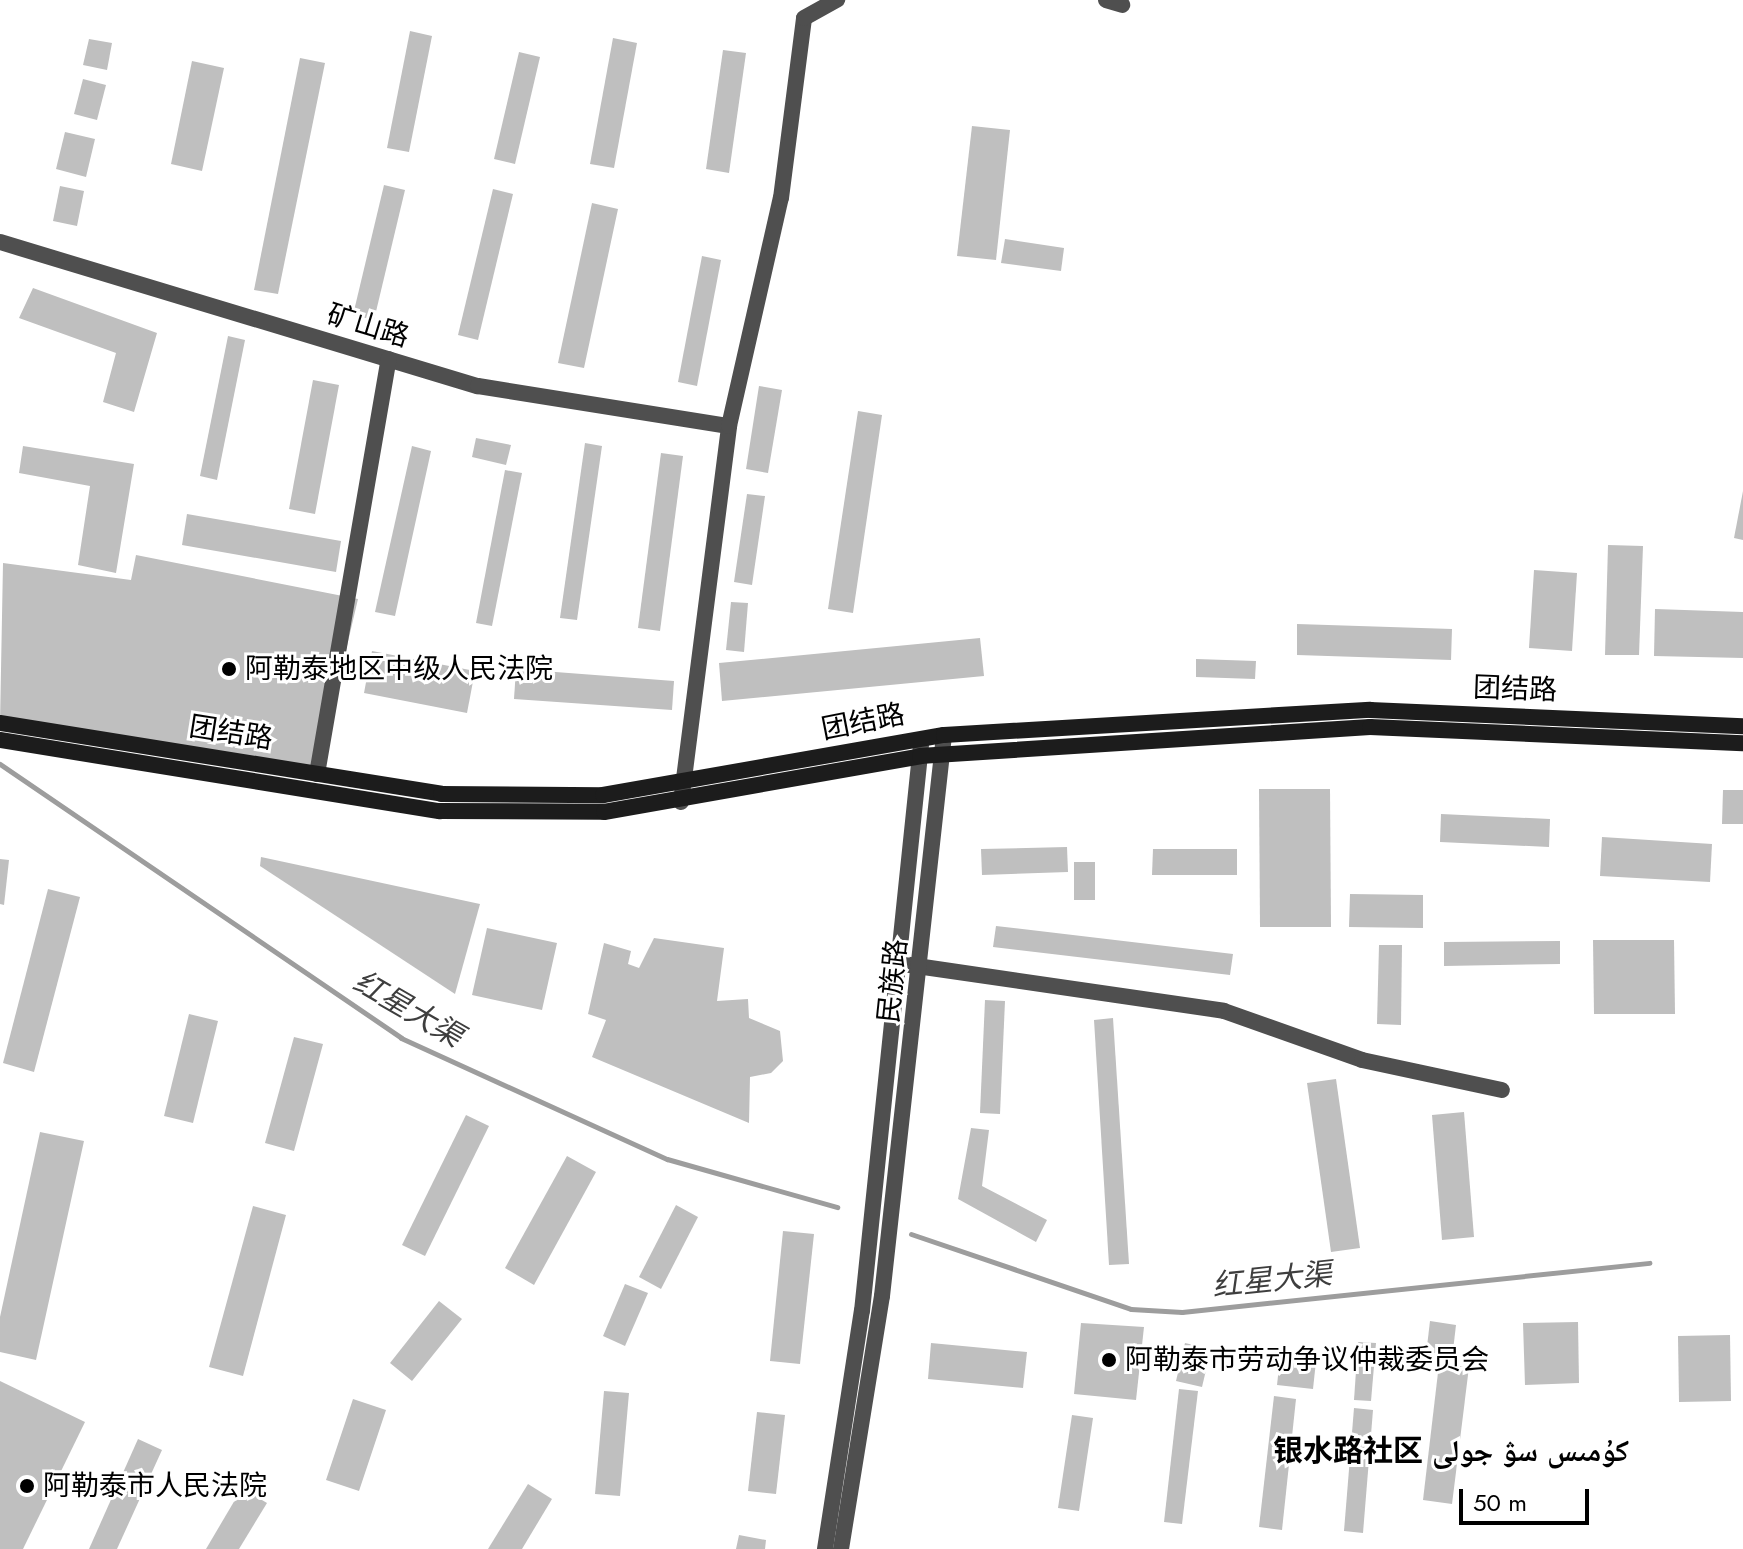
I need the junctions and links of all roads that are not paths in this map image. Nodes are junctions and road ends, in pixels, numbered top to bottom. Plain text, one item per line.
1 (837, 0) edge
2 (0, 242) edge
3 (389, 359) junction
4 (729, 426) junction
5 (0, 723) edge
6 (1743, 726) edge
7 (944, 735) junction
8 (922, 738) junction
9 (0, 740) edge
10 (1743, 743) edge
11 (939, 755) junction
12 (920, 756) junction
13 (317, 774) junction
14 (684, 782) junction
15 (681, 802) junction
16 (903, 964) junction
17 (922, 967) junction
18 (1502, 1090) dead end
19 (825, 1549) edge
20 (841, 1549) edge

1 - 4 street
2 - 3 street, 矿山路
3 - 4 street, 矿山路
3 - 13 street
4 - 14 street
5 - 13 main road, 团结路
6 - 7 main road, 团结路
7 - 8 main road, 团结路
7 - 11 street, 民族路
8 - 12 street, 民族路
8 - 14 main road, 团结路
9 - 15 main road, 团结路
10 - 11 main road, 团结路
11 - 12 main road, 团结路
11 - 17 street, 民族路
12 - 15 main road, 团结路
12 - 16 street, 民族路
13 - 14 main road, 团结路
14 - 15 street
16 - 17 street
16 - 19 street, 民族路
17 - 18 street
17 - 20 street, 民族路

